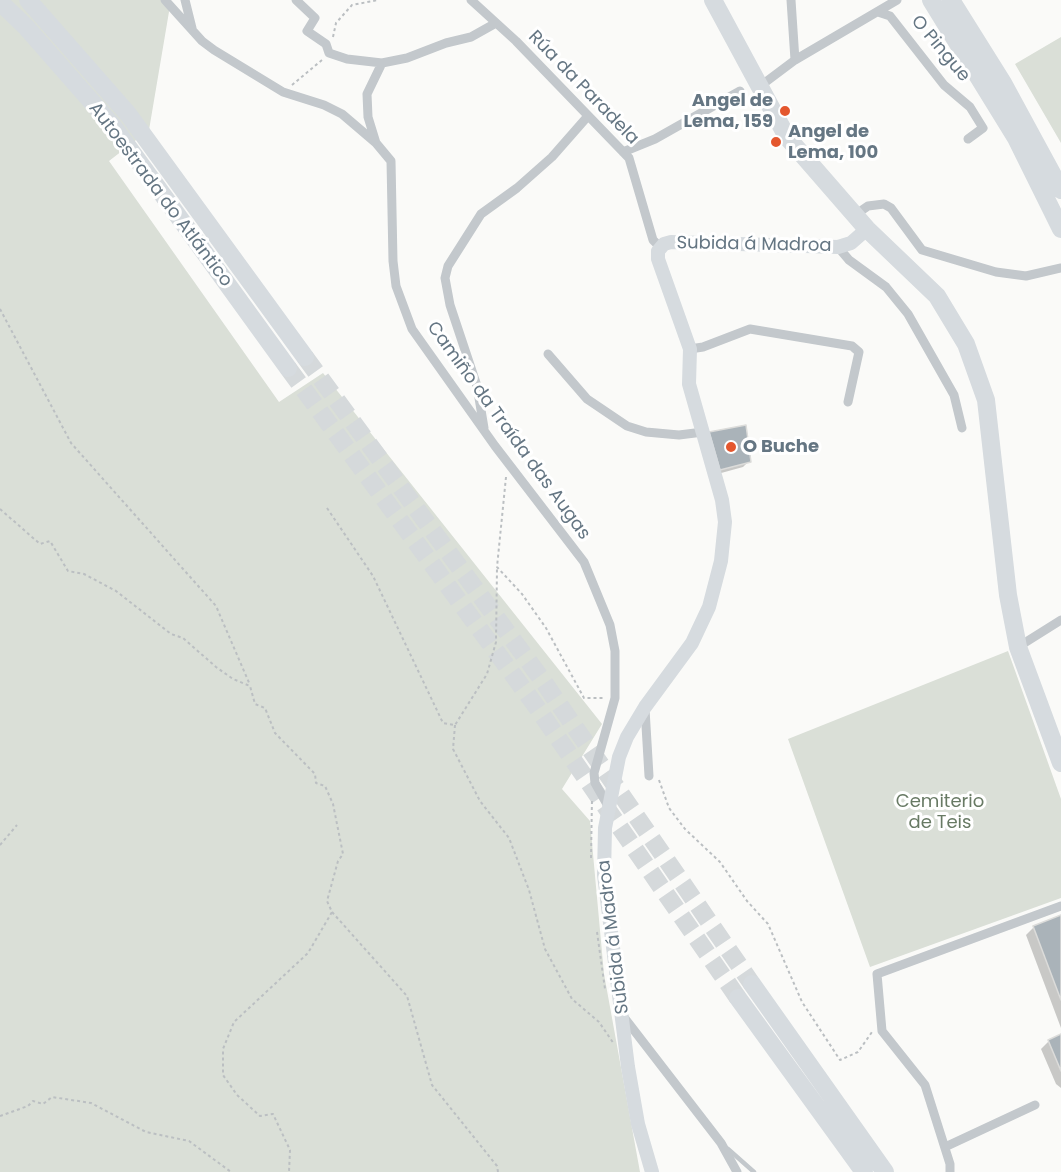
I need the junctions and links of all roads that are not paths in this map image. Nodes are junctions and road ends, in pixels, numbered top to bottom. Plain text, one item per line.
1 (28, 0) edge
2 (165, 0) edge
3 (185, 0) edge
4 (296, 0) edge
5 (471, 0) edge
6 (713, 0) edge
7 (791, 0) edge
8 (931, 0) edge
9 (951, 0) edge
10 (0, 2) edge
11 (894, 2) edge
12 (878, 12) junction
13 (496, 23) junction
14 (192, 30) junction
15 (795, 60) junction
16 (382, 63) junction
17 (759, 87) junction
18 (740, 91) dead end
19 (588, 116) junction
20 (968, 139) dead end
21 (376, 143) junction
22 (623, 152) junction
23 (1061, 190) edge
24 (861, 222) junction
25 (1061, 229) edge
26 (660, 247) junction
27 (838, 248) junction
28 (1061, 268) edge
29 (690, 348) junction
30 (548, 354) dead end
31 (305, 357) tunnel mouth
32 (288, 368) tunnel mouth
33 (848, 402) dead end
34 (962, 428) dead end
35 (484, 431) junction
36 (703, 432) junction
37 (1061, 620) edge
38 (1018, 647) junction
39 (645, 707) junction
40 (1061, 763) edge
41 (648, 776) road end
42 (608, 806) junction
43 (1061, 906) edge
44 (752, 984) tunnel mouth
45 (738, 998) tunnel mouth
46 (623, 1016) junction
47 (1035, 1105) dead end
48 (721, 1143) junction
49 (945, 1147) junction
50 (652, 1172) edge
51 (738, 1172) edge
52 (754, 1172) edge
53 (864, 1172) edge
54 (885, 1172) edge
55 (950, 1172) edge

1 - 31 highway, Autoestrada do Atlántico
2 - 14 street, Camiño da Traída das Augas
3 - 14 street
4 - 16 street
5 - 13 street, Rúa da Paradela
6 - 17 highway
7 - 15 street
8 - 25 highway
9 - 23 highway
10 - 32 highway, Autoestrada do Atlántico
11 - 12 street
12 - 15 street
12 - 20 street, O Pingue
13 - 16 street
13 - 19 street, Rúa da Paradela
14 - 21 street, Camiño da Traída das Augas
15 - 17 street
16 - 21 street
17 - 24 highway
18 - 22 street
19 - 22 street, Rúa da Paradela
19 - 35 street
21 - 35 street, Camiño da Traída das Augas
22 - 26 street, Rúa da Paradela
24 - 27 street, Subida á Madroa
24 - 28 street
24 - 38 highway
26 - 27 street, Subida á Madroa
26 - 29 street, Subida á Madroa
27 - 34 street
29 - 33 street
29 - 36 street, Subida á Madroa
30 - 36 street
35 - 42 street, Camiño da Traída das Augas
36 - 39 street, Subida á Madroa
37 - 38 street
38 - 40 highway
39 - 41 street
39 - 42 street, Subida á Madroa
42 - 46 street, Subida á Madroa
43 - 49 street
44 - 54 highway
45 - 53 highway
46 - 48 street
46 - 50 street, Subida á Madroa
47 - 49 street
48 - 51 street
48 - 52 lane
49 - 55 street

